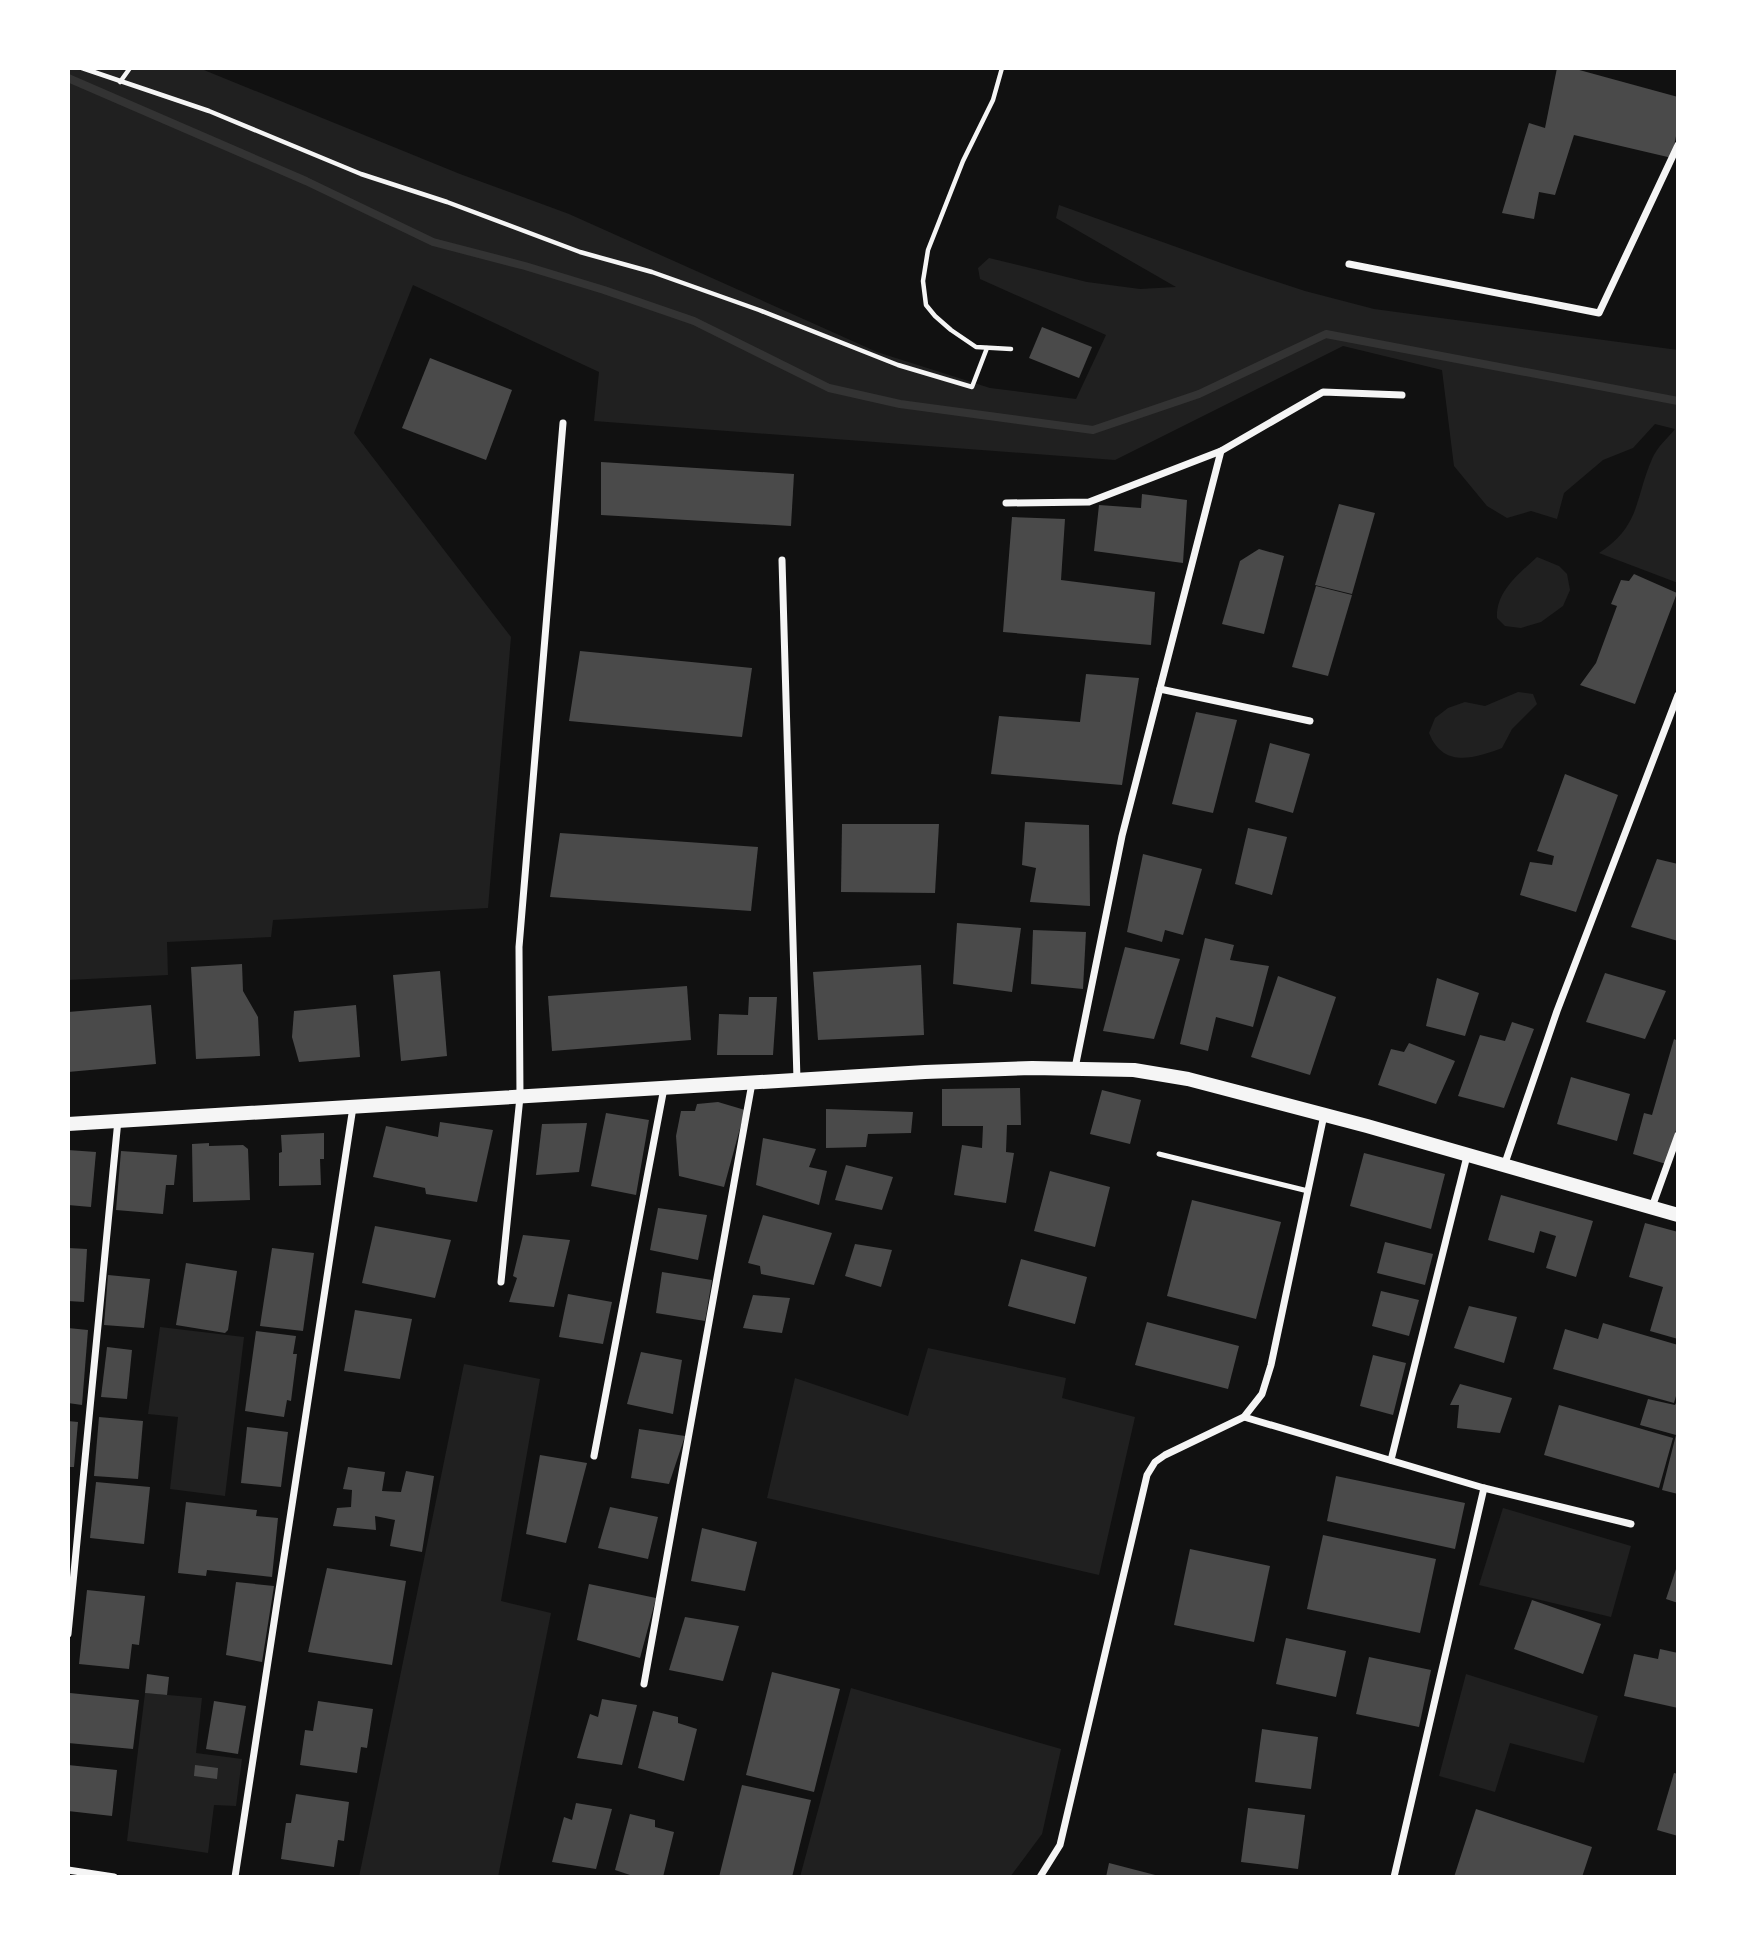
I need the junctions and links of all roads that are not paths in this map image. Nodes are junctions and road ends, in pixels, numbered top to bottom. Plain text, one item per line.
1 (1678, 145) edge
2 (1349, 264) dead end
3 (1402, 395) dead end
4 (563, 423) dead end
5 (1221, 452) junction
6 (1006, 503) dead end
7 (782, 559) dead end
8 (1160, 690) junction
9 (1678, 695) edge
10 (1310, 721) dead end
11 (1075, 1068) junction
12 (797, 1081) junction
13 (751, 1083) junction
14 (664, 1088) junction
15 (520, 1097) junction
16 (354, 1106) junction
17 (1324, 1115) junction
18 (118, 1121) junction
19 (68, 1124) edge
20 (1678, 1135) edge
21 (1159, 1154) dead end
22 (1467, 1156) junction
23 (1504, 1166) junction
24 (1308, 1191) junction
25 (1652, 1207) junction
26 (1678, 1215) edge
27 (501, 1282) dead end
28 (1244, 1417) junction
29 (594, 1456) dead end
30 (1391, 1460) junction
31 (1484, 1488) junction
32 (1631, 1524) dead end
33 (68, 1634) edge
34 (644, 1684) dead end
35 (68, 1870) edge
36 (114, 1877) edge
37 (235, 1877) edge
38 (1040, 1877) edge
39 (1394, 1877) edge

1 - 2 street
3 - 5 street
4 - 15 street
5 - 6 street
5 - 8 street
7 - 12 street
8 - 10 street
8 - 11 street
9 - 23 street
11 - 12 main road
11 - 17 main road
12 - 13 main road
13 - 14 main road
13 - 34 street
14 - 15 main road
14 - 29 street
15 - 16 main road
15 - 27 street
16 - 18 main road
16 - 37 street
17 - 22 main road
17 - 24 street
18 - 19 main road
18 - 33 street
20 - 25 street
21 - 24 lane
22 - 23 main road
22 - 30 street
23 - 25 main road
24 - 28 street
25 - 26 main road
28 - 30 street
28 - 38 street
30 - 31 street
31 - 32 street
31 - 39 street
35 - 36 street

